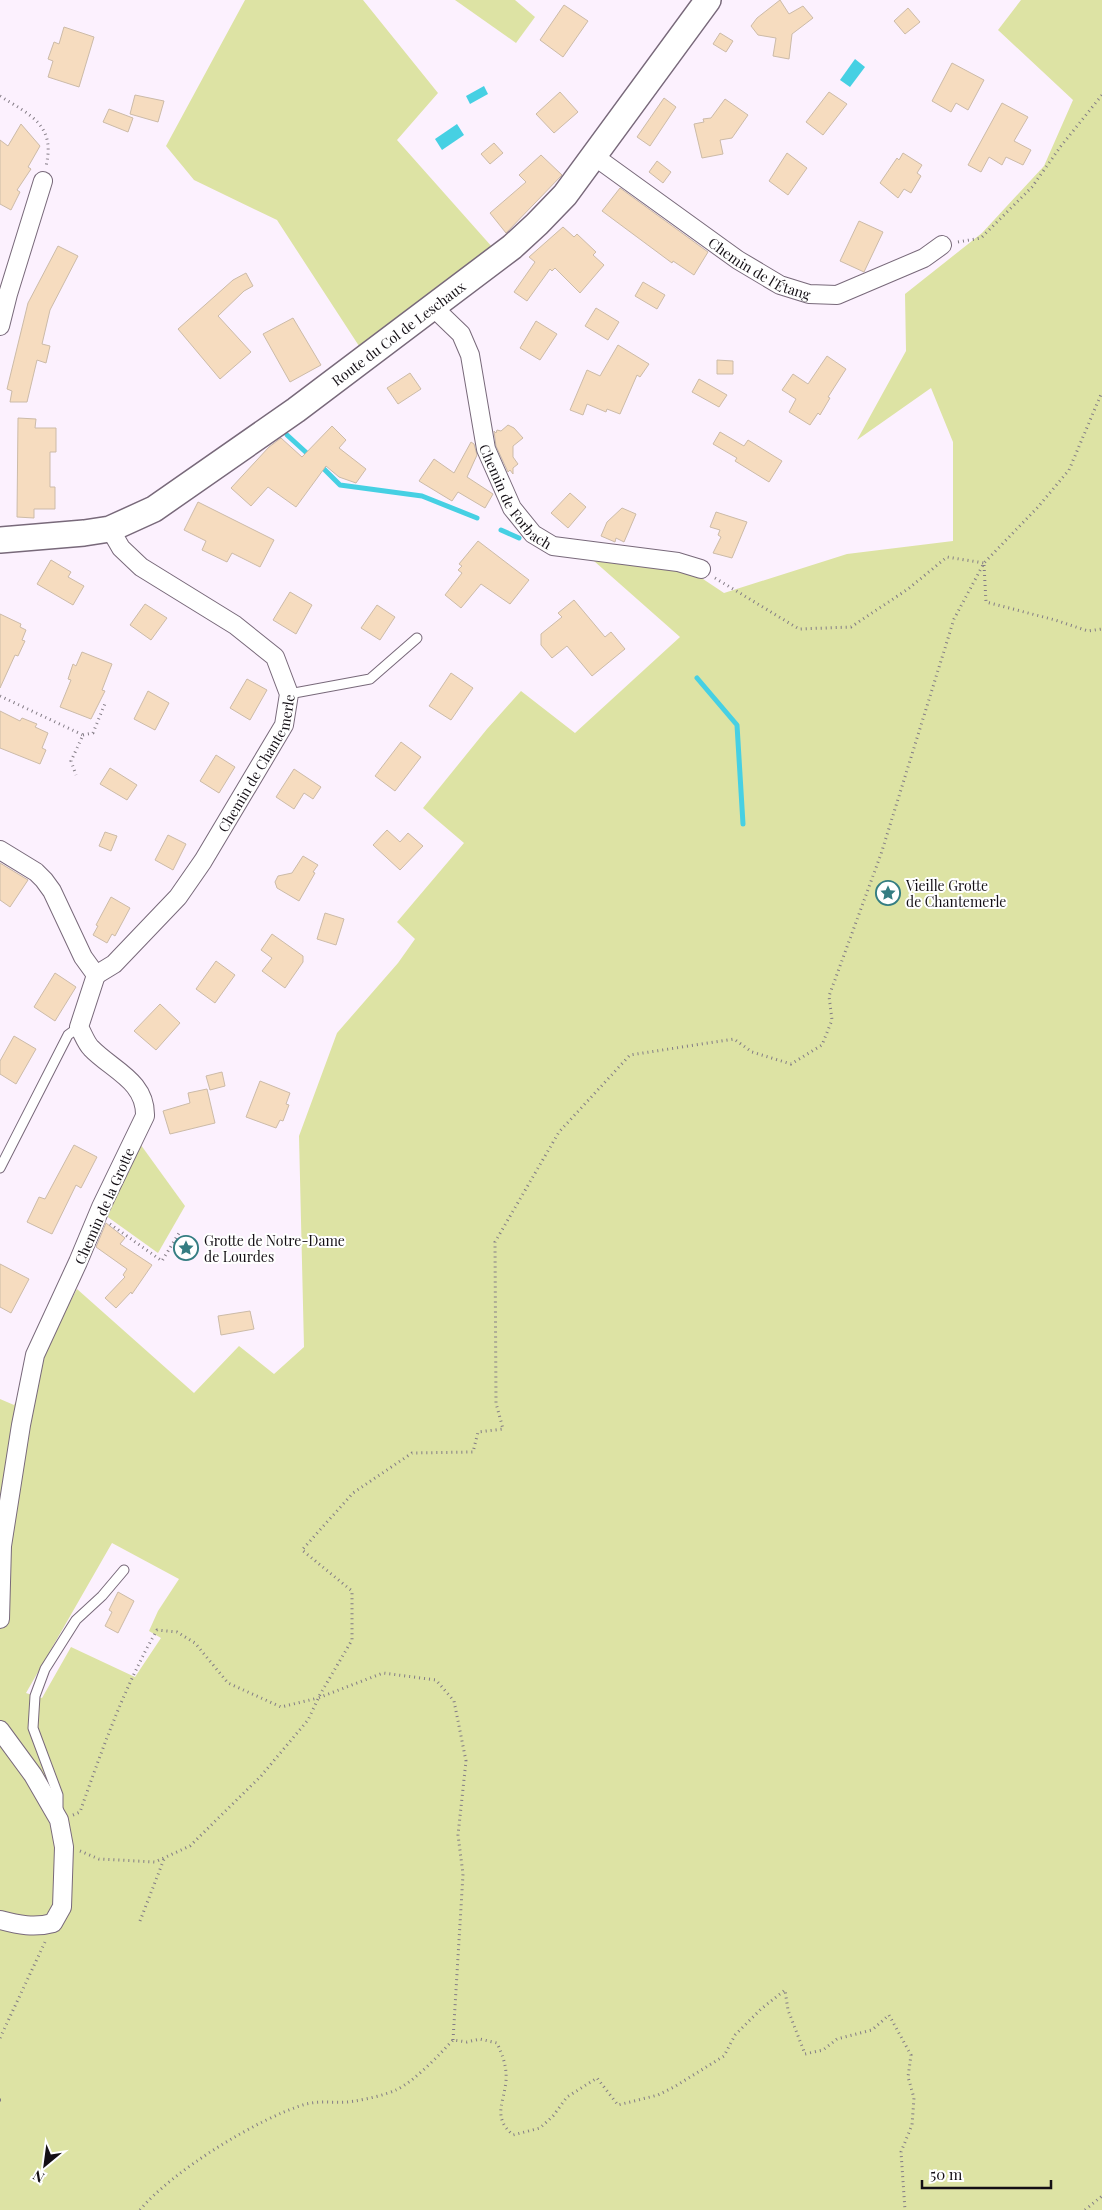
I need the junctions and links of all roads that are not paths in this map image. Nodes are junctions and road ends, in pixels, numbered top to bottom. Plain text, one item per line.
1 (708, 0) edge
2 (594, 156) junction
3 (43, 181) road end
4 (942, 245) road end
5 (433, 307) junction
6 (0, 326) edge
7 (110, 529) junction
8 (0, 540) edge
9 (701, 569) road end
10 (417, 638) dead end
11 (289, 694) junction
12 (0, 850) edge
13 (96, 974) junction
14 (79, 1027) junction
15 (0, 1168) edge
16 (124, 1570) dead end
17 (0, 1619) edge
18 (0, 1730) edge
19 (59, 1820) junction
20 (0, 1920) edge

1 - 2 main road, Route du Col de Leschaux
2 - 4 street, Chemin de l'Étang
2 - 5 main road, Route du Col de Leschaux
3 - 6 street
5 - 7 main road, Route du Col de Leschaux
5 - 9 street, Chemin de Forbach
7 - 8 main road, Route du Col de Leschaux
7 - 11 street, Chemin de Chantemerle
10 - 11 lane
11 - 13 street, Chemin de Chantemerle
12 - 13 street
13 - 14 street
14 - 15 lane
14 - 17 street, Chemin de la Grotte
16 - 19 lane
18 - 19 street
19 - 20 street

